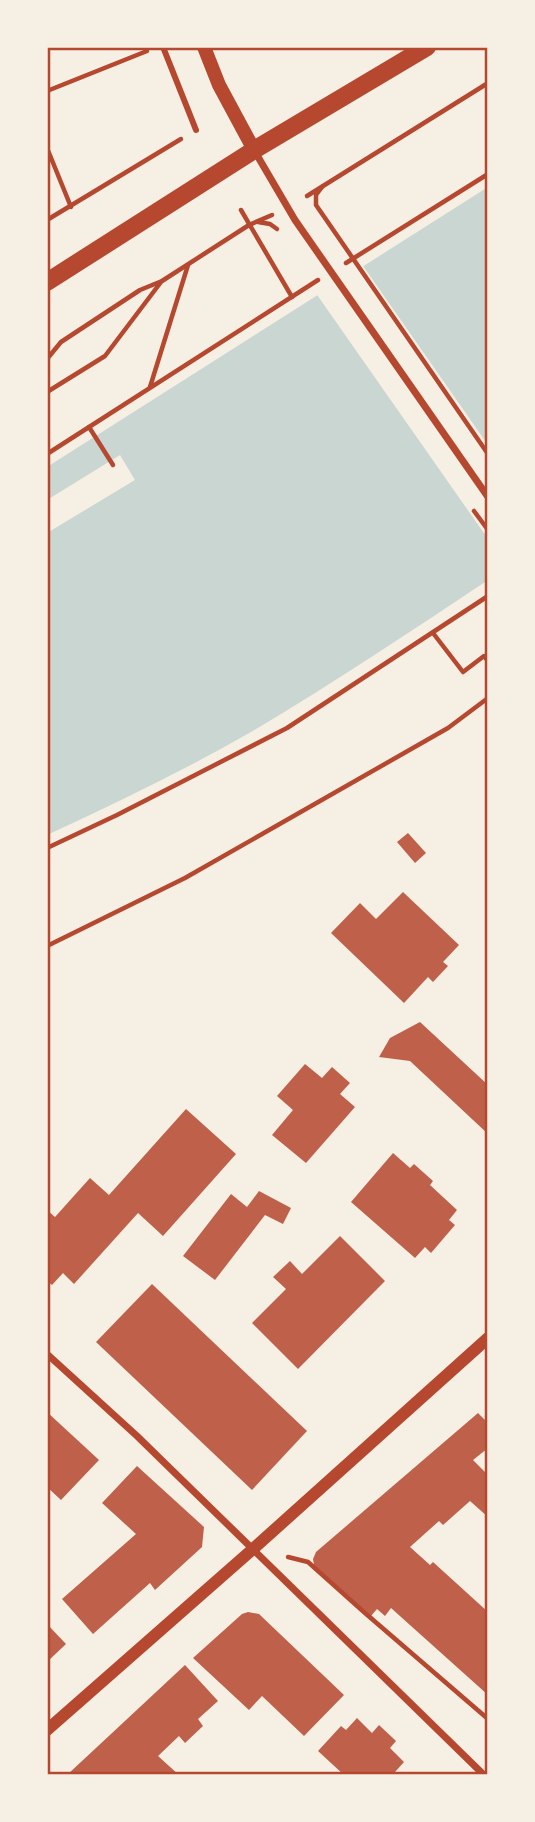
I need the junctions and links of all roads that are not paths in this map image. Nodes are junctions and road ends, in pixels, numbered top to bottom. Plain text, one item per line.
1 (163, 47) edge
2 (204, 47) edge
3 (427, 47) edge
4 (196, 130) road end
5 (254, 150) junction
6 (47, 282) edge
7 (488, 497) edge
8 (488, 1338) edge
9 (47, 1354) edge
10 (253, 1549) junction
11 (47, 1730) edge
12 (484, 1775) edge

1 - 4 street
2 - 5 main road
3 - 5 main road
5 - 6 main road
5 - 7 street
8 - 10 street
9 - 10 street
10 - 11 street
10 - 12 street

